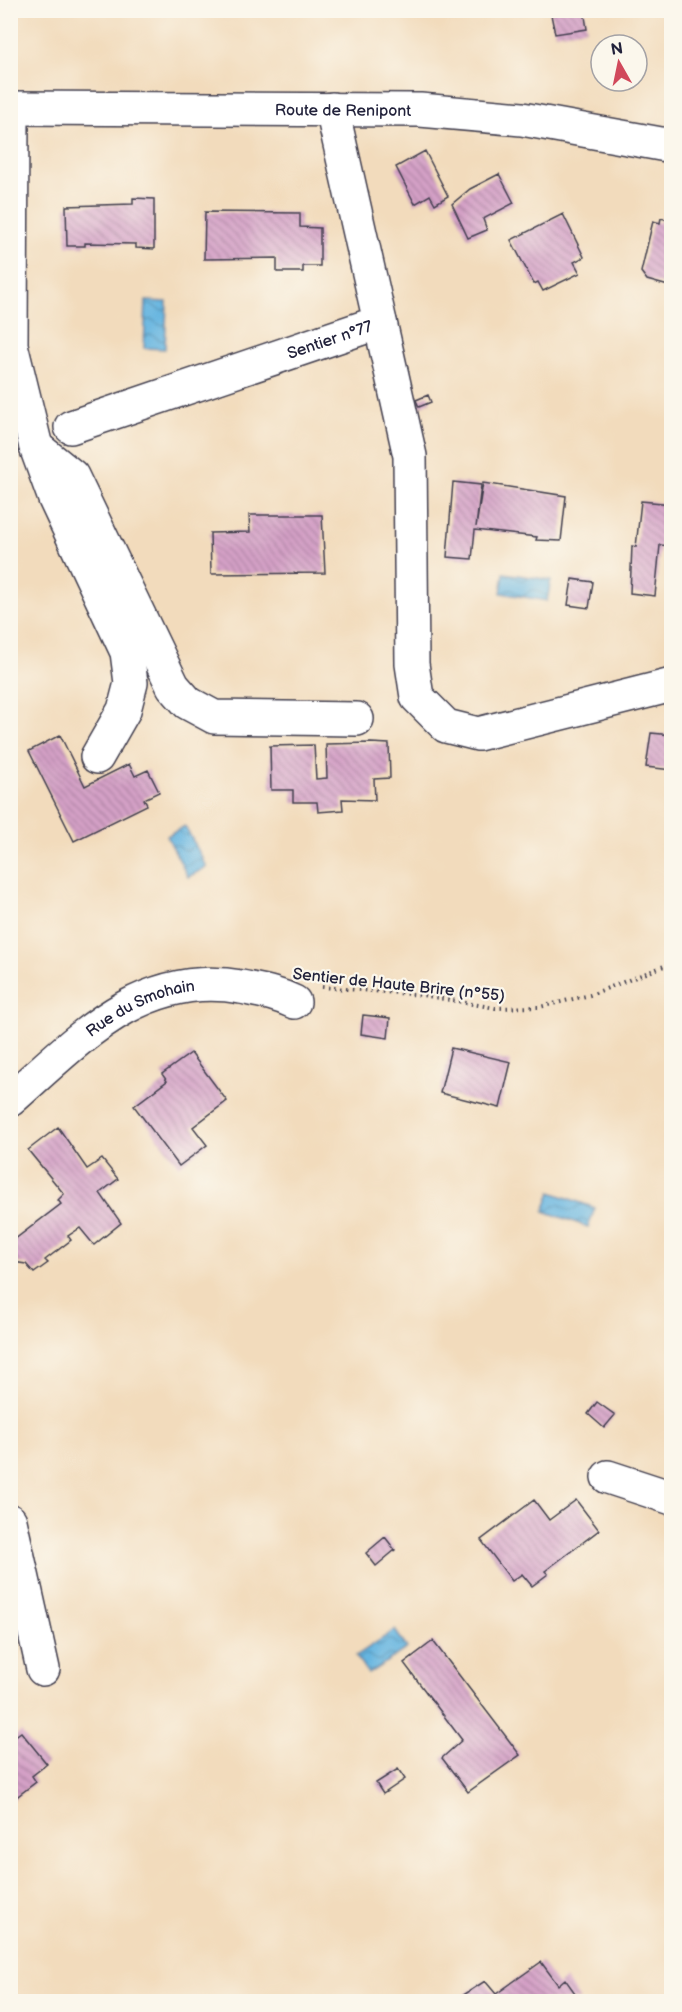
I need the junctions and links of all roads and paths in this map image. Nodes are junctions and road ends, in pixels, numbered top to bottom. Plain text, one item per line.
1 (11, 108) edge
2 (332, 109) junction
3 (672, 146) edge
4 (381, 322) junction
5 (71, 427) dead end
6 (36, 447) junction
7 (672, 686) edge
8 (357, 719) dead end
9 (98, 757) dead end
10 (672, 963) edge
11 (306, 994) joint
12 (10, 1100) edge
13 (608, 1477) dead end
14 (672, 1498) edge
15 (10, 1521) edge
16 (43, 1669) dead end

1 - 2 street, Route de Renipont
1 - 6 street
2 - 3 street, Route de Renipont
2 - 4 street, Sentier n°77
4 - 5 street, Sentier n°77
4 - 7 street
6 - 8 street
6 - 9 street
10 - 11 path, Sentier de Haute Brire (n°55)
11 - 12 street, Rue du Smohain
13 - 14 street
15 - 16 street

